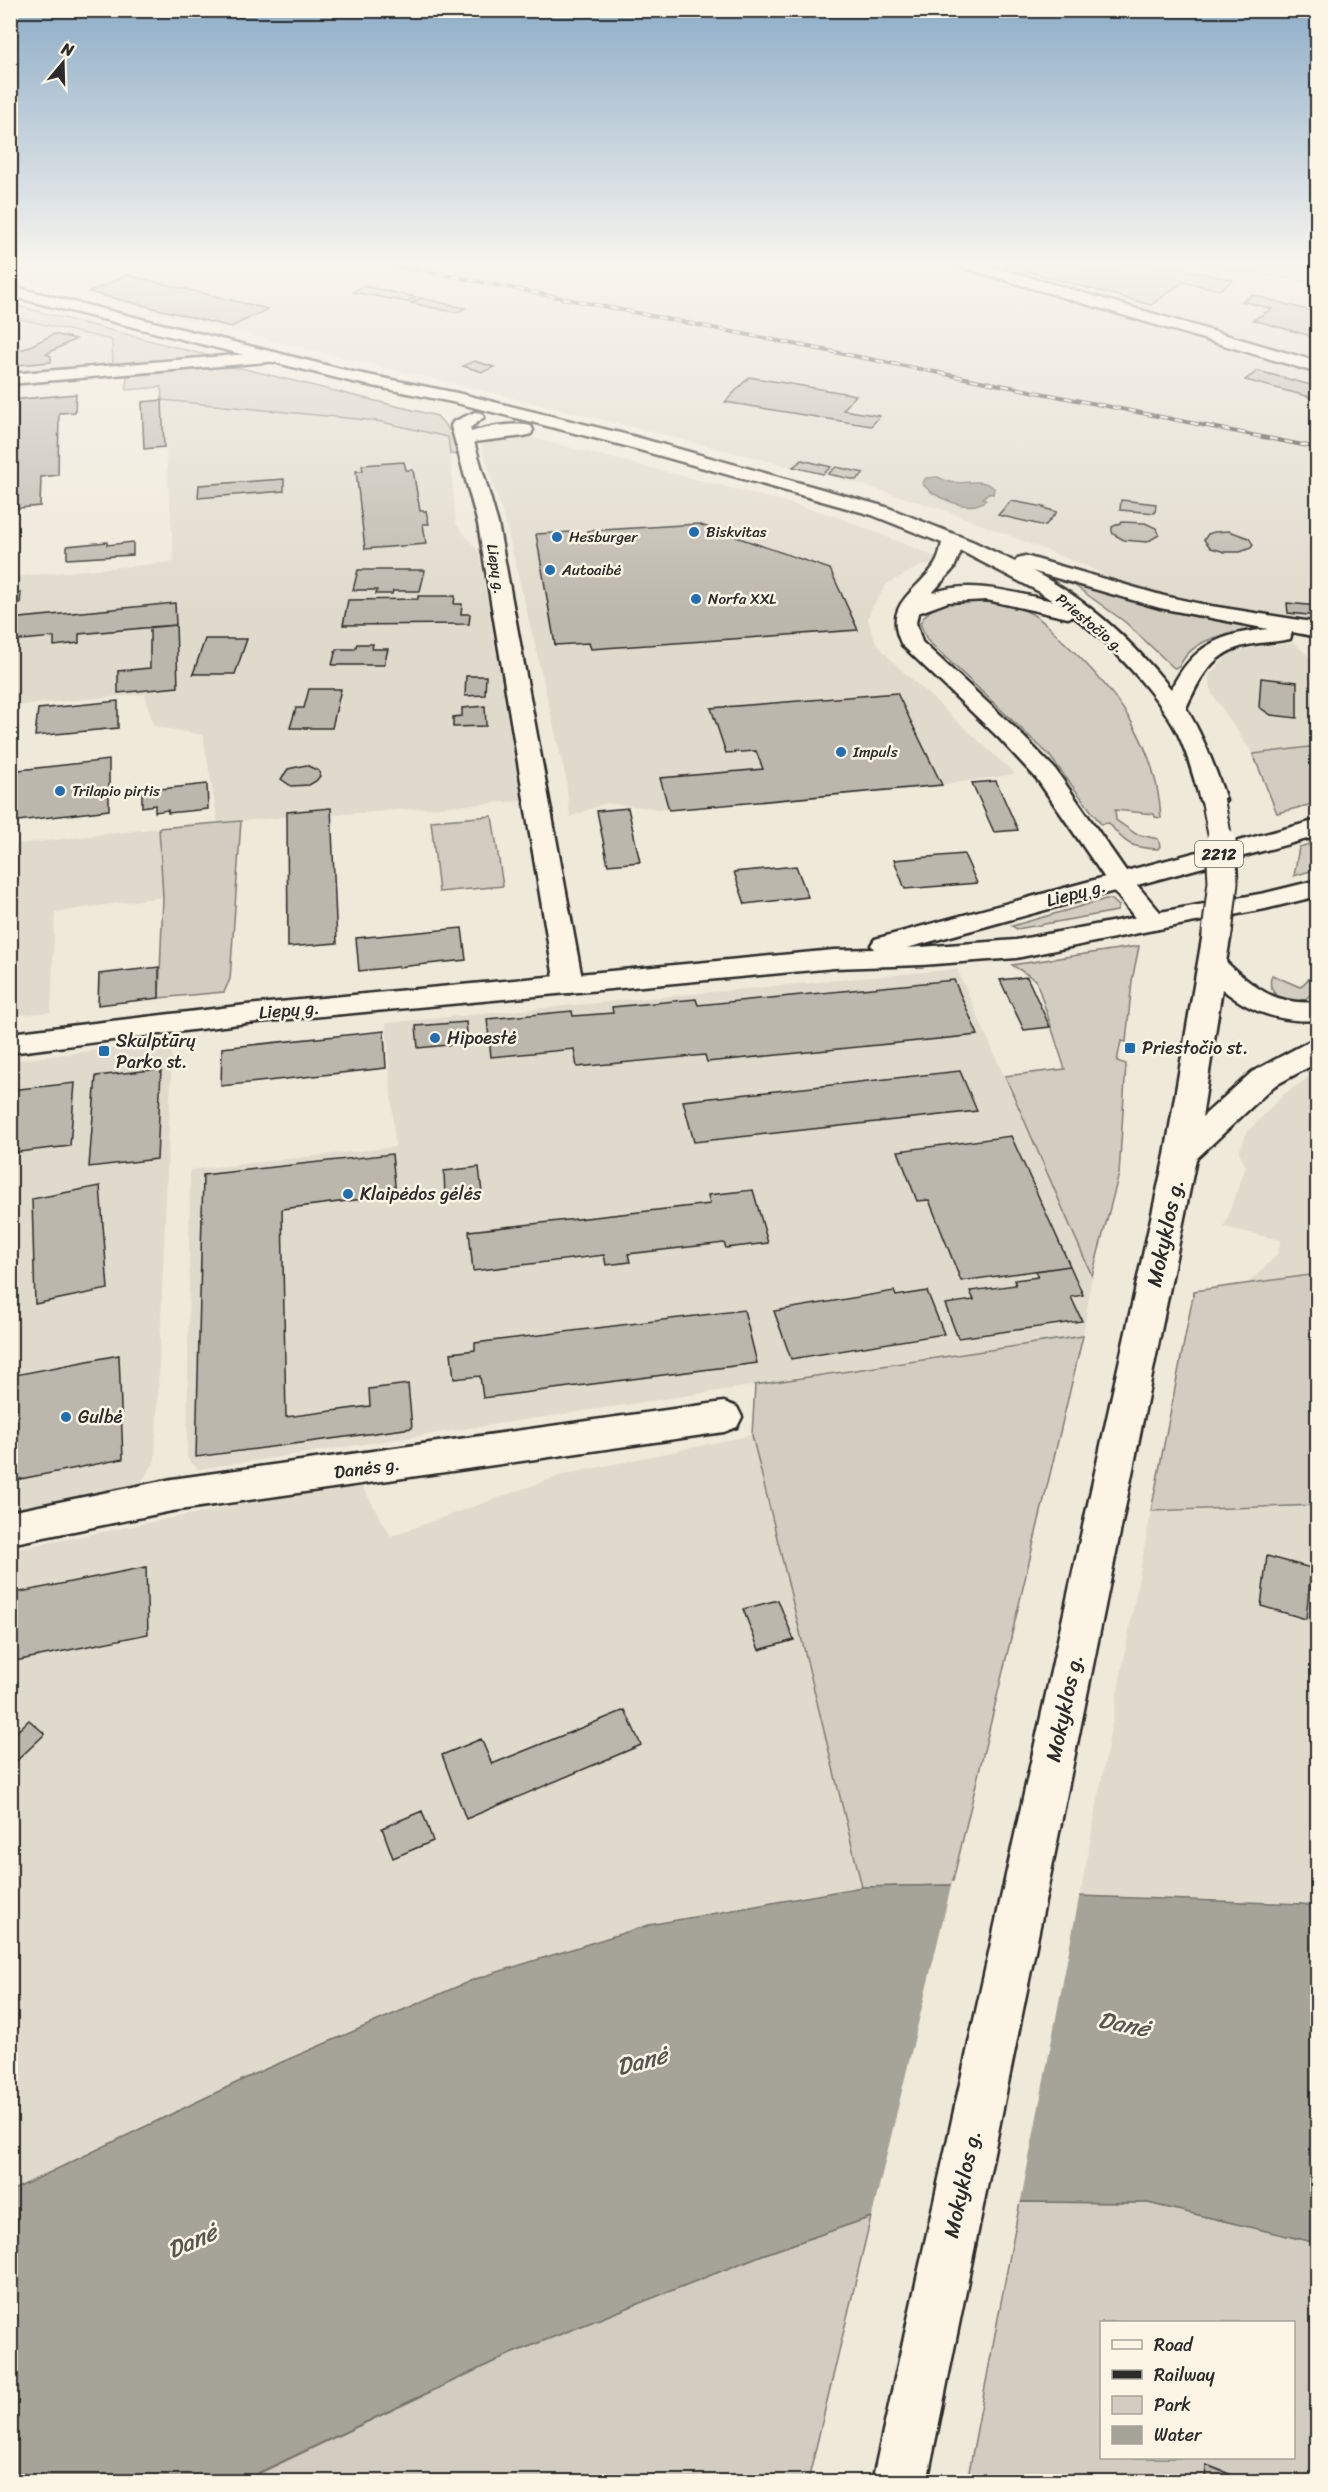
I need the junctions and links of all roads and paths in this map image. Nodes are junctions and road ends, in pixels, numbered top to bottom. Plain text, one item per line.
1 (362, 380) edge
2 (368, 380) edge
3 (493, 407) junction
4 (470, 428) junction
5 (769, 480) junction
6 (960, 544) junction
7 (909, 609) junction
8 (1087, 616) junction
9 (1317, 632) edge
10 (1174, 708) junction
11 (1317, 828) edge
12 (1120, 881) junction
13 (1317, 888) edge
14 (1153, 922) junction
15 (1217, 933) joint
16 (834, 959) junction
17 (1212, 964) junction
18 (569, 984) junction
19 (1317, 1011) edge
20 (10, 1042) edge
21 (1317, 1049) edge
22 (1181, 1155) junction
23 (724, 1417) dead end
24 (10, 1528) edge
25 (899, 2481) edge

1 - 4 main road, Priestočio g.
2 - 3 main road, Priestočio g.
3 - 4 main road
3 - 5 main road, Priestočio g.
4 - 5 main road, Priestočio g.
4 - 18 main road, Liepų g.
5 - 6 main road, Priestočio g.
6 - 7 main road
6 - 8 main road, Priestočio g.
6 - 9 main road
7 - 8 main road
7 - 12 main road
8 - 10 main road, Priestočio g.
9 - 10 main road
10 - 15 main road, Priestočio g., bridge
11 - 12 main road, Liepų g. / 2212
12 - 14 main road
12 - 16 main road, Liepų g. / 2212
13 - 14 main road, Liepų g.
14 - 16 main road, Liepų g.
15 - 17 main road, Mokyklos g.
16 - 18 main road, Liepų g. / 2212
17 - 19 main road
17 - 22 main road, Mokyklos g.
18 - 20 main road, Liepų g. / 2212
21 - 22 main road
22 - 25 main road, Mokyklos g.
23 - 24 main road, Danės g.

